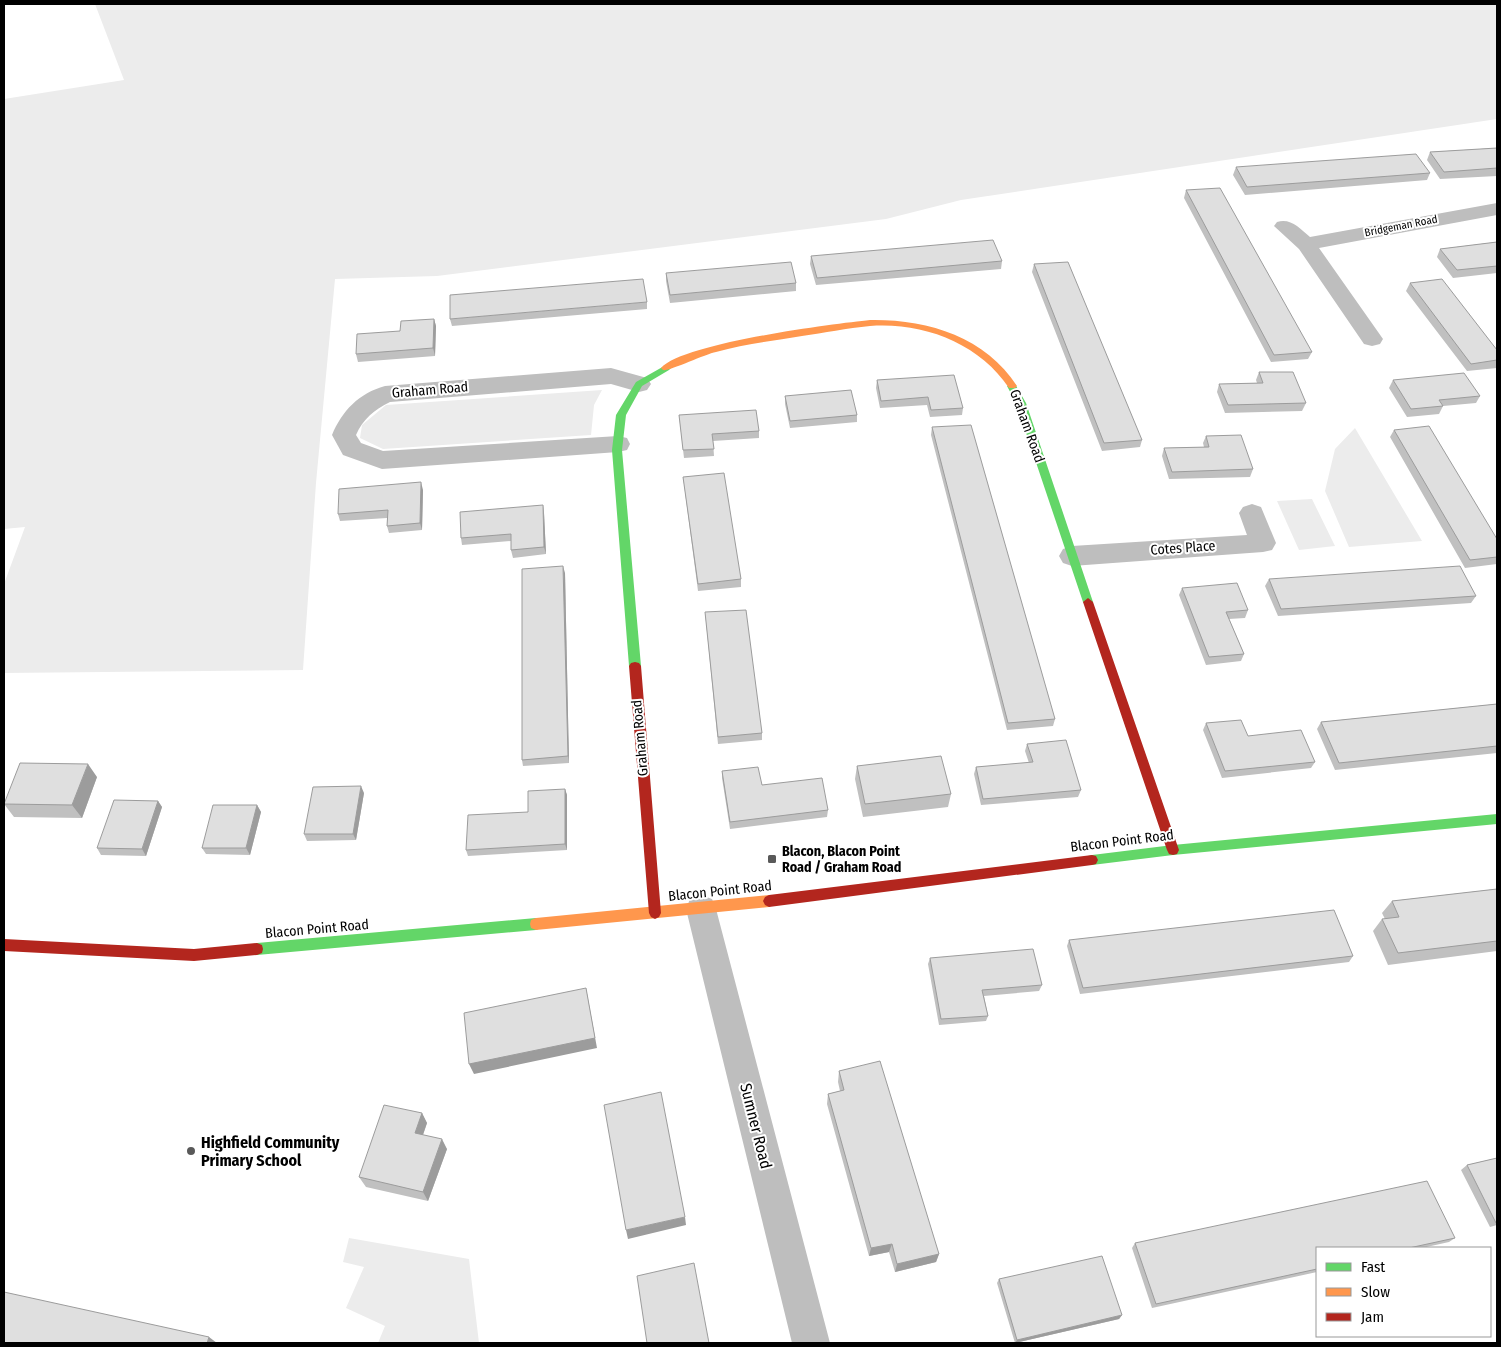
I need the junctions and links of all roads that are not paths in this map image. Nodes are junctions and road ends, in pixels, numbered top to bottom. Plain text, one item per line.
1 (1497, 209) edge
2 (1284, 226) dead end
3 (1306, 244) junction
4 (1372, 338) dead end
5 (639, 384) junction
6 (618, 444) junction
7 (1252, 513) dead end
8 (1072, 556) junction
9 (1497, 819) edge
10 (1173, 850) junction
11 (701, 909) junction
12 (655, 913) junction
13 (4, 945) edge
14 (810, 1343) edge

1 - 3 street, Bridgeman Road
2 - 3 street
3 - 4 street
5 - 6 street, Graham Road
5 - 6 street, Graham Road
5 - 8 street, Graham Road
6 - 12 street, Graham Road
7 - 8 street, Cotes Place
8 - 10 street, Graham Road
9 - 10 street, Blacon Point Road
10 - 11 street, Blacon Point Road
11 - 12 street, Blacon Point Road
11 - 14 street, Sumner Road
12 - 13 street, Blacon Point Road

